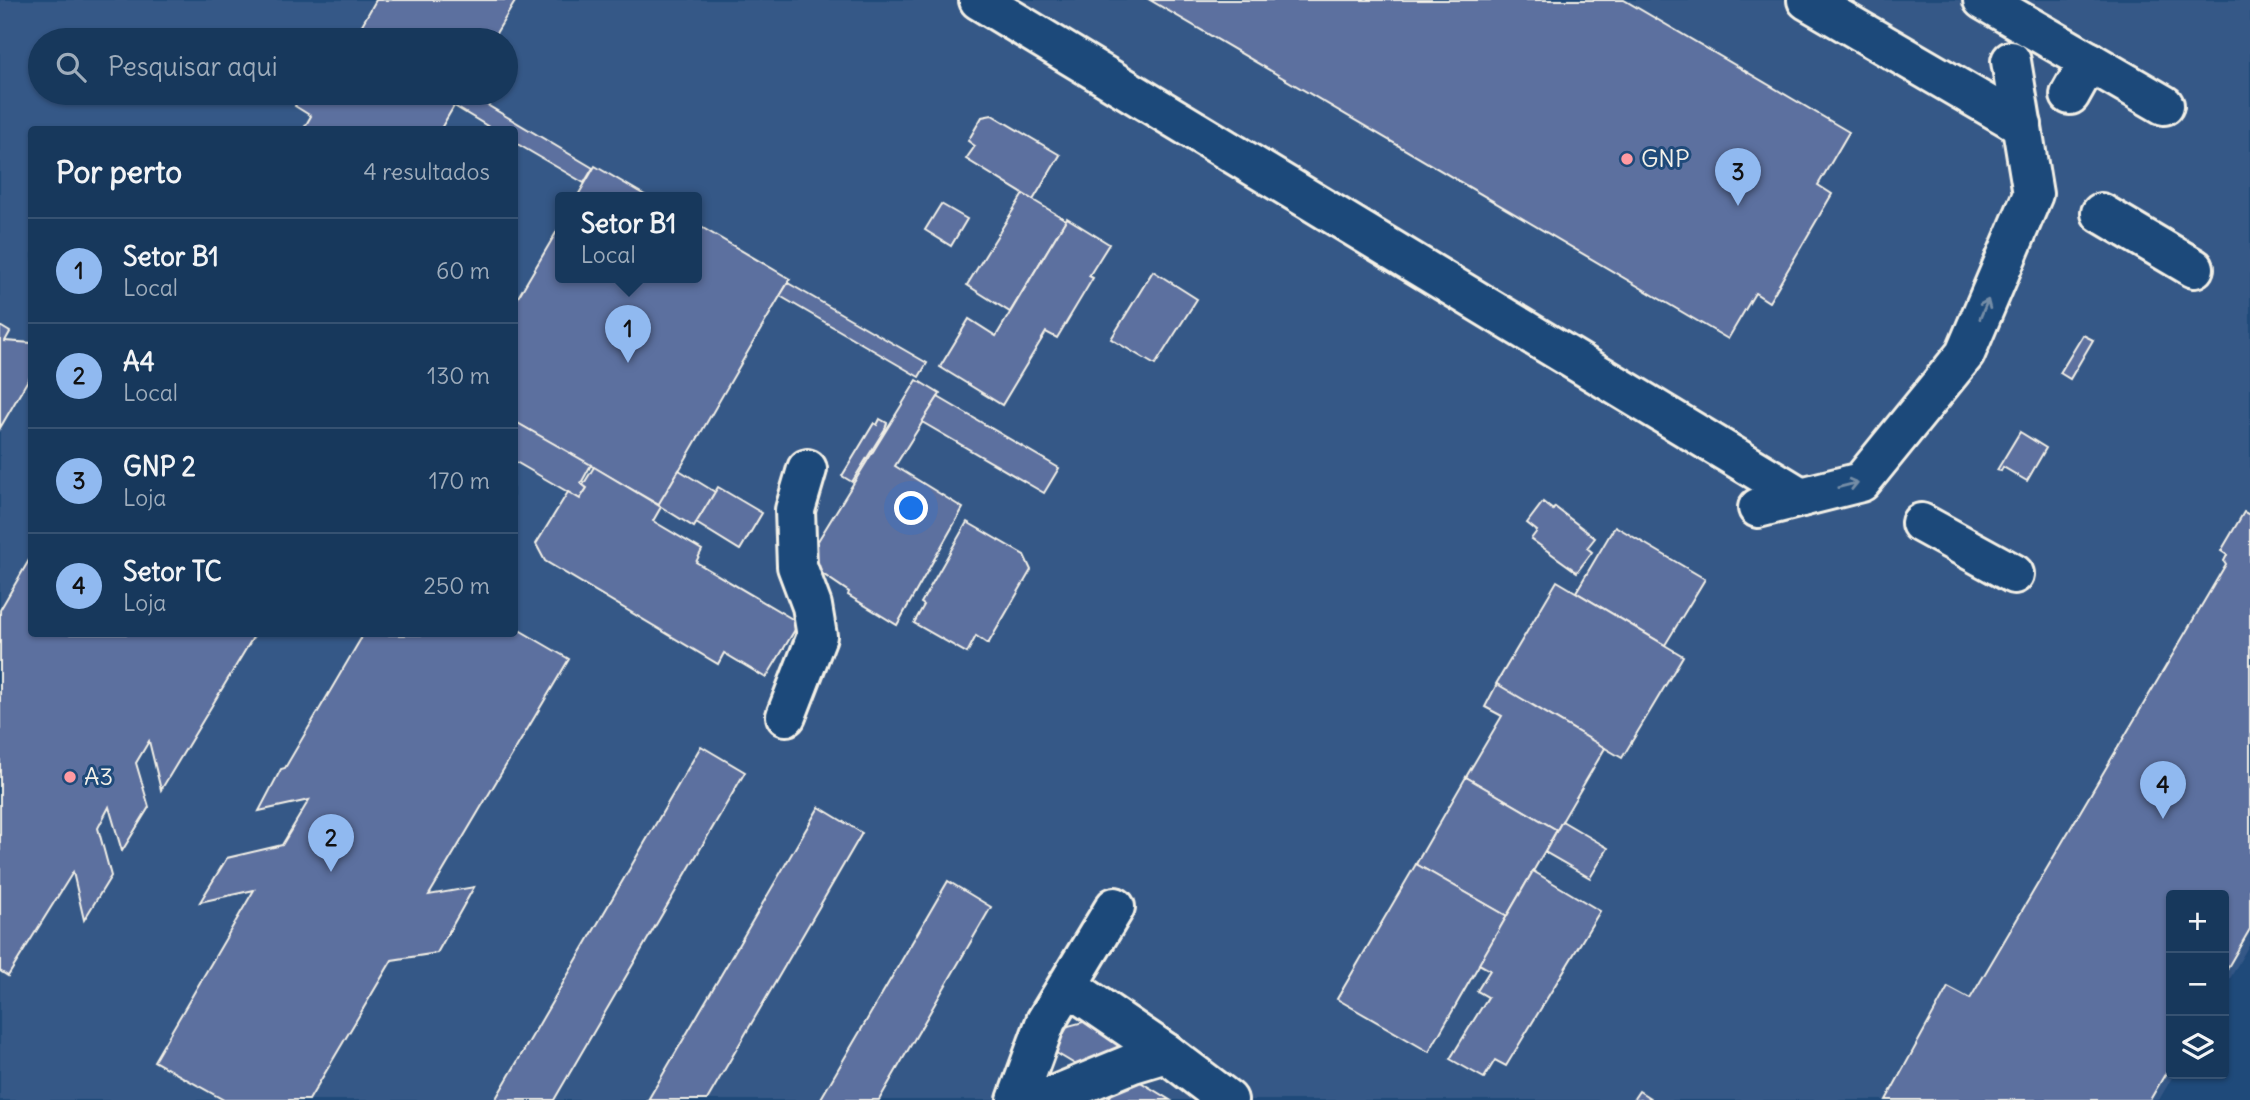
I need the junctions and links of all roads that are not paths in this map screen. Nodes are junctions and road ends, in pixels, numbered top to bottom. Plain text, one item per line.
1 (979, 0) edge
2 (1807, 0) edge
3 (1983, 0) edge
4 (2011, 61) dead end
5 (2089, 61) junction
6 (2070, 94) dead end
7 (2164, 105) dead end
8 (2022, 125) junction
9 (2101, 213) dead end
10 (2194, 268) dead end
11 (807, 469) dead end
12 (1801, 497) junction
13 (1758, 508) dead end
14 (1921, 523) dead end
15 (2014, 575) dead end
16 (786, 716) dead end
17 (1115, 907) dead end
18 (1068, 986) junction
19 (1166, 1054) junction
20 (1017, 1100) edge
21 (1043, 1100) edge
22 (1228, 1100) edge

1 - 12 lane
2 - 8 lane
3 - 5 lane
4 - 8 lane
5 - 6 lane
5 - 7 lane
12 -> 8 lane
9 - 10 lane
11 - 16 lane
12 - 13 lane
14 - 15 lane
17 - 18 lane
18 - 19 lane
18 - 20 lane
19 - 21 lane
19 - 22 lane

